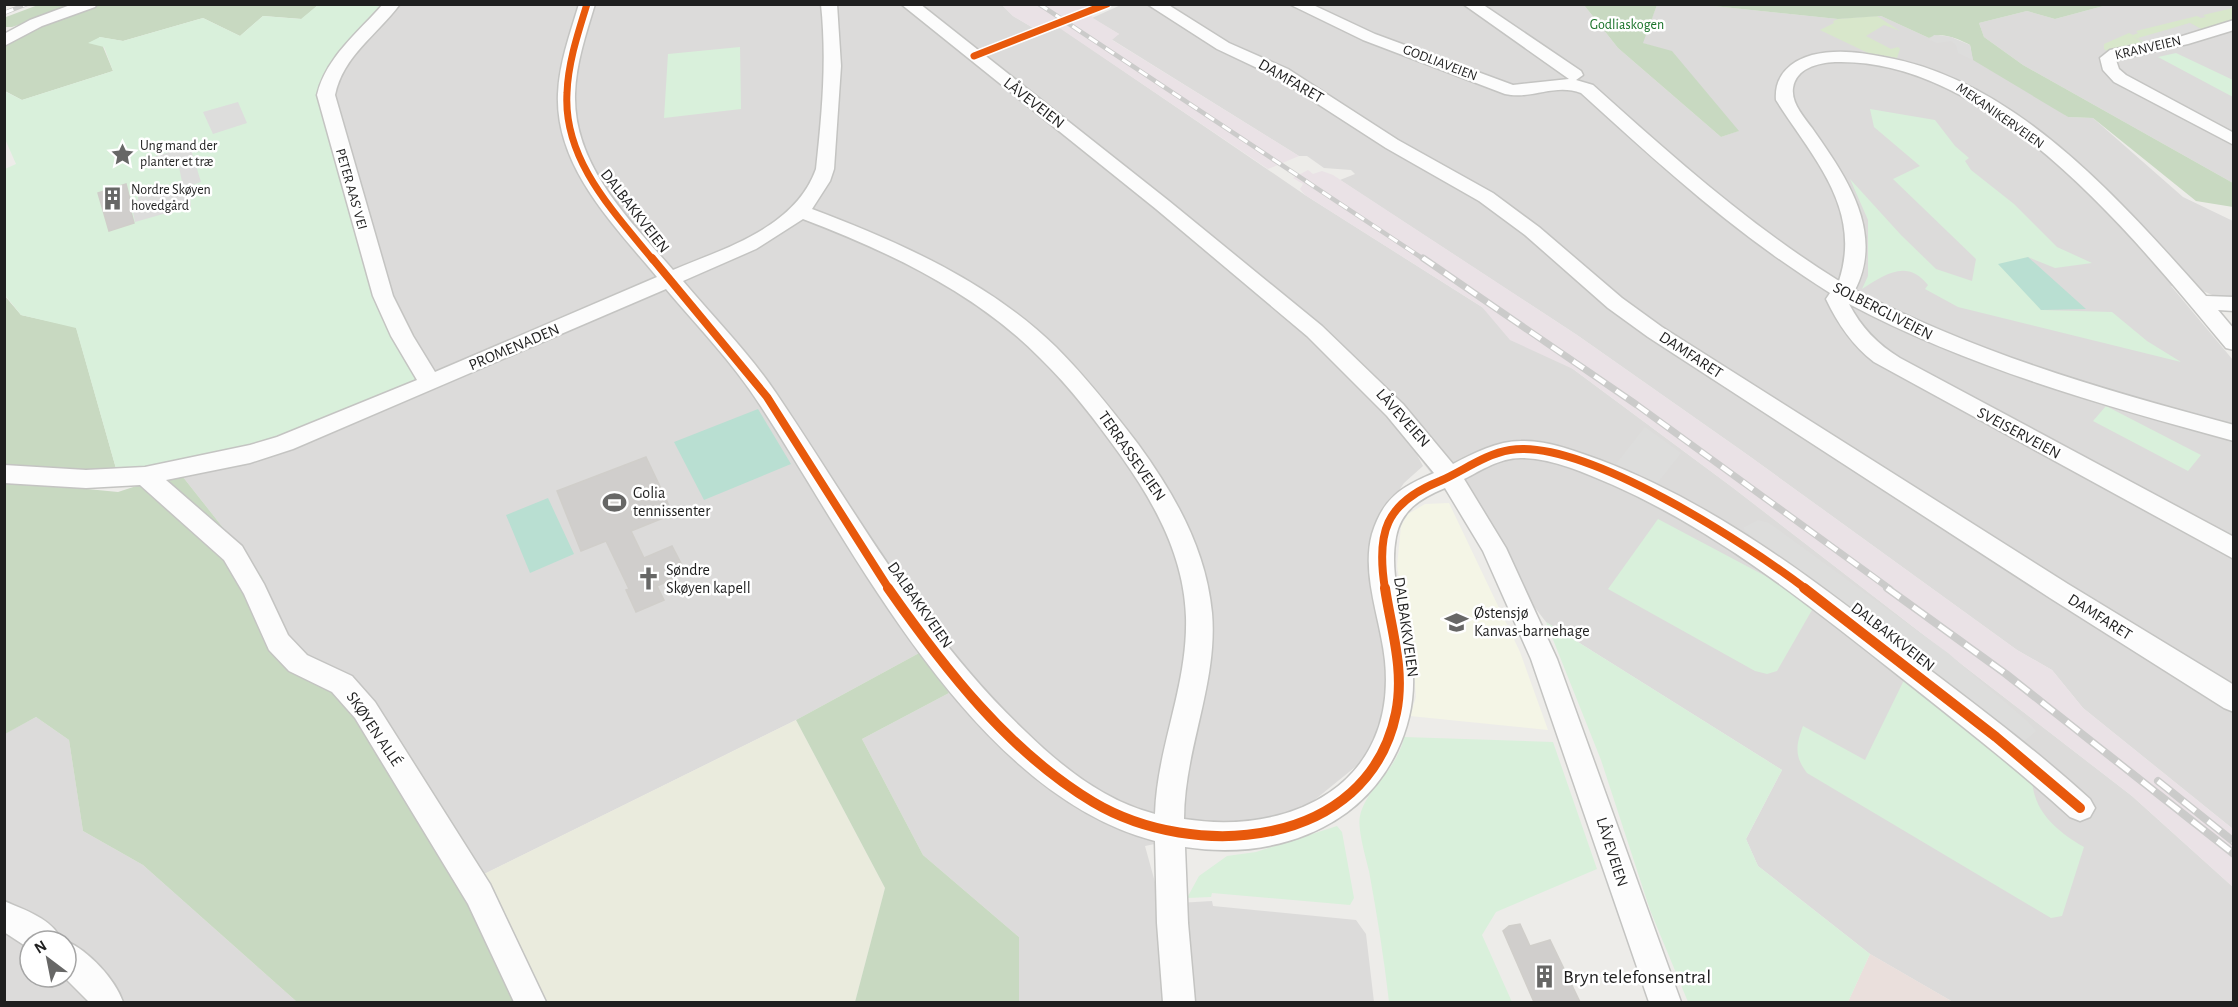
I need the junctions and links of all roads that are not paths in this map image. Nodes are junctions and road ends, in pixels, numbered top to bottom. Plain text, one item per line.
1 (89, 4) edge
2 (392, 4) edge
3 (587, 4) edge
4 (829, 4) edge
5 (909, 4) edge
6 (1155, 4) edge
7 (1297, 4) edge
8 (1470, 4) edge
9 (2234, 25) edge
10 (4, 41) edge
11 (1581, 82) junction
12 (2234, 140) edge
13 (801, 211) junction
14 (670, 280) junction
15 (1845, 293) junction
16 (2200, 303) junction
17 (2234, 304) edge
18 (2234, 343) edge
19 (430, 383) junction
20 (2210, 426) junction
21 (2234, 433) edge
22 (2234, 452) edge
23 (4, 474) edge
24 (145, 476) junction
25 (1450, 476) junction
26 (2234, 549) edge
27 (2234, 700) edge
28 (2080, 808) dead end
29 (1170, 832) junction
30 (4, 916) edge
31 (26, 929) edge
32 (78, 969) edge
33 (107, 1002) edge
34 (530, 1002) edge
35 (1179, 1002) edge
36 (1665, 1002) edge

1 - 10 street
2 - 19 street, PETER AAS’ VEI
3 - 14 street, DALBAKKVEIEN
4 - 13 street, PROMENADEN
5 - 25 street, LÅVEVEIEN
6 - 27 street, DAMFARET
7 - 11 street, GODLIAVEIEN
8 - 11 street, SOLBERGLIVEIEN
9 - 12 street, KRANVEIEN
11 - 15 street, SOLBERGLIVEIEN
13 - 14 street, PROMENADEN
13 - 29 street, TERRASSEVEIEN
14 - 19 street, PROMENADEN
14 - 29 street, DALBAKKVEIEN
15 - 16 street, MEKANIKERVEIEN
15 - 20 street, SOLBERGLIVEIEN
15 - 26 street, SVEISERVEIEN
16 - 17 street
16 - 18 street, MEKANIKERVEIEN
19 - 24 street, PROMENADEN
20 - 21 street, SOLBERGLIVEIEN
20 - 22 street
23 - 24 street, PROMENADEN
24 - 34 street, SKØYEN ALLÉ
25 - 28 street, DALBAKKVEIEN
25 - 29 street, DALBAKKVEIEN
25 - 36 street, LÅVEVEIEN
29 - 35 street, TERRASSEVEIEN
30 - 31 street
32 - 33 street

